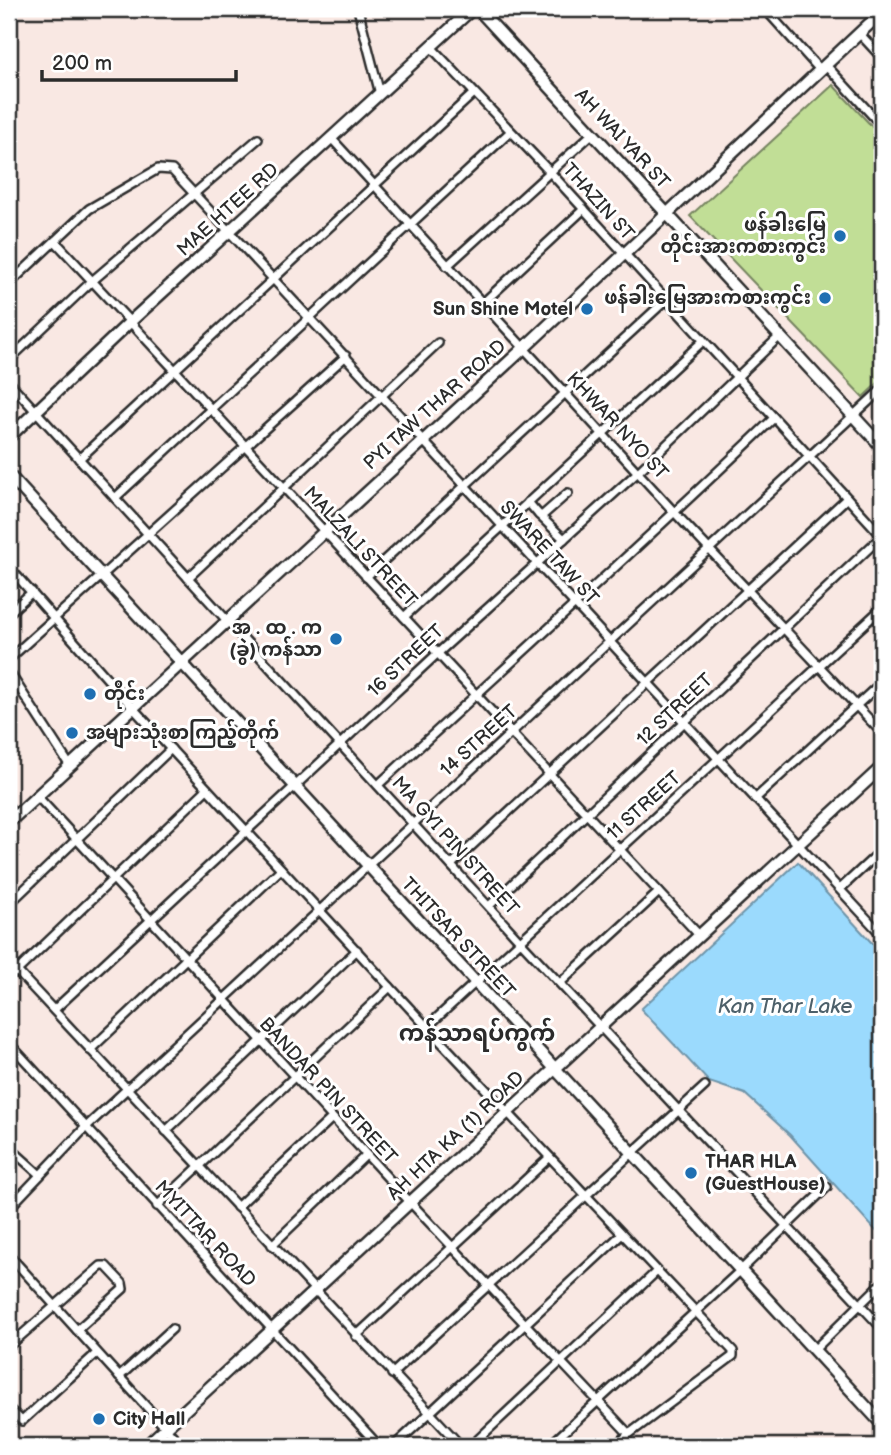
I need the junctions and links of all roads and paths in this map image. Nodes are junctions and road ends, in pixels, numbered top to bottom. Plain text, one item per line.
1 (358, 9) edge
2 (472, 9) edge
3 (478, 9) edge
4 (765, 9) edge
5 (882, 12) edge
6 (859, 33) junction
7 (431, 47) junction
8 (882, 58) edge
9 (823, 67) junction
10 (473, 93) junction
11 (380, 94) junction
12 (882, 126) edge
13 (510, 132) junction
14 (593, 133) junction
15 (258, 139) dead end
16 (332, 139) junction
17 (550, 172) junction
18 (374, 187) junction
19 (194, 191) junction
20 (584, 209) junction
21 (666, 213) junction
22 (411, 226) junction
23 (232, 232) junction
24 (55, 241) junction
25 (624, 254) junction
26 (447, 266) junction
27 (274, 278) junction
28 (90, 282) junction
29 (9, 284) edge
30 (666, 301) junction
31 (482, 304) junction
32 (311, 317) junction
33 (130, 322) junction
34 (780, 336) junction
35 (703, 341) junction
36 (438, 343) dead end
37 (524, 348) junction
38 (346, 356) junction
39 (9, 360) edge
40 (175, 370) junction
41 (737, 378) junction
42 (9, 382) edge
43 (882, 389) edge
44 (565, 393) junction
45 (383, 396) junction
46 (211, 409) junction
47 (36, 411) junction
48 (853, 416) junction
49 (774, 418) junction
50 (603, 433) junction
51 (9, 437) edge
52 (423, 439) junction
53 (245, 446) junction
54 (882, 447) edge
55 (810, 457) junction
56 (79, 459) junction
57 (638, 472) junction
58 (9, 475) edge
59 (466, 486) junction
60 (284, 488) junction
61 (568, 493) dead end
62 (115, 498) junction
63 (847, 498) junction
64 (528, 502) junction
65 (675, 513) junction
66 (539, 514) junction
67 (502, 525) junction
68 (324, 531) junction
69 (148, 534) junction
70 (882, 536) edge
71 (564, 539) junction
72 (710, 551) junction
73 (537, 564) junction
74 (9, 567) edge
75 (101, 575) junction
76 (366, 577) junction
77 (188, 578) junction
78 (747, 589) junction
79 (32, 592) junction
80 (574, 603) junction
81 (882, 608) edge
82 (9, 613) edge
83 (55, 617) junction
84 (404, 617) junction
85 (227, 621) junction
86 (785, 628) junction
87 (610, 641) junction
88 (438, 653) junction
89 (9, 659) edge
90 (182, 663) junction
91 (821, 666) junction
92 (9, 671) edge
93 (648, 682) junction
94 (882, 682) edge
95 (476, 694) junction
96 (857, 706) junction
97 (133, 708) junction
98 (684, 722) junction
99 (512, 733) junction
100 (882, 733) edge
101 (340, 744) junction
102 (171, 749) junction
103 (719, 760) junction
104 (70, 766) junction
105 (882, 767) edge
106 (549, 774) junction
107 (378, 785) junction
108 (295, 786) junction
109 (207, 789) junction
110 (37, 796) junction
111 (755, 799) junction
112 (9, 807) edge
113 (587, 814) junction
114 (11, 820) edge
115 (412, 823) junction
116 (246, 831) junction
117 (77, 840) junction
118 (798, 846) junction
119 (620, 850) junction
120 (882, 850) edge
121 (367, 864) junction
122 (451, 865) junction
123 (281, 869) junction
124 (113, 879) junction
125 (840, 888) junction
126 (659, 892) junction
127 (9, 904) edge
128 (489, 906) junction
129 (320, 909) junction
130 (150, 920) junction
131 (880, 930) edge
132 (700, 936) junction
133 (520, 941) junction
134 (357, 950) junction
135 (9, 955) edge
136 (186, 959) junction
137 (17, 971) junction
138 (9, 975) edge
139 (475, 982) junction
140 (560, 983) junction
141 (390, 987) junction
142 (223, 999) junction
143 (54, 1010) junction
144 (427, 1027) junction
145 (601, 1027) junction
146 (260, 1040) junction
147 (9, 1042) edge
148 (90, 1049) junction
149 (555, 1069) junction
150 (294, 1077) junction
151 (705, 1086) dead end
152 (127, 1089) junction
153 (680, 1110) junction
154 (507, 1113) junction
155 (332, 1118) junction
156 (86, 1128) junction
157 (166, 1131) junction
158 (9, 1147) edge
159 (632, 1153) junction
160 (366, 1155) junction
161 (549, 1158) junction
162 (199, 1167) junction
163 (40, 1175) junction
164 (827, 1186) dead end
165 (585, 1196) junction
166 (410, 1202) junction
167 (157, 1206) junction
168 (237, 1207) junction
169 (9, 1208) edge
170 (786, 1227) junction
171 (621, 1235) junction
172 (272, 1245) junction
173 (452, 1247) junction
174 (9, 1255) edge
175 (741, 1270) junction
176 (656, 1272) junction
177 (882, 1283) edge
178 (488, 1286) junction
179 (314, 1291) junction
180 (860, 1304) junction
181 (54, 1305) junction
182 (695, 1312) junction
183 (524, 1325) junction
184 (882, 1328) edge
185 (172, 1329) dead end
186 (272, 1329) junction
187 (77, 1330) junction
188 (356, 1336) junction
189 (9, 1346) edge
190 (814, 1350) junction
191 (97, 1353) junction
192 (559, 1363) junction
193 (392, 1374) junction
194 (119, 1377) junction
195 (596, 1403) junction
196 (9, 1409) edge
197 (429, 1413) junction
198 (882, 1424) edge
199 (166, 1428) junction
200 (629, 1434) junction
201 (146, 1446) edge
202 (182, 1446) edge
203 (379, 1446) edge
204 (394, 1446) edge
205 (461, 1446) edge
206 (471, 1446) edge
207 (549, 1446) edge
208 (616, 1446) edge

1 - 11 street
2 - 7 street, MAE HTEE RD
3 - 14 street, AH WAI YAR ST
4 - 9 street
5 - 6 street, PYI TAW THAR ROAD
6 - 8 street
6 - 9 street, PYI TAW THAR ROAD
7 - 10 street, THAZIN ST
7 - 11 street, MAE HTEE RD
9 - 12 street
9 - 21 street, PYI TAW THAR ROAD
10 - 13 street, THAZIN ST
10 - 18 street
11 - 16 street, MAE HTEE RD
13 - 17 street, THAZIN ST
13 - 22 street
14 - 17 street
14 - 21 street, AH WAI YAR ST
15 - 19 street
16 - 18 street, KHWAR NYO ST
16 - 23 street, MAE HTEE RD
17 - 20 street, THAZIN ST
17 - 26 street
18 - 22 street, KHWAR NYO ST
18 - 27 street
19 - 23 street, SWARE TAW ST
19 - 24 street, SWARE TAW ST
19 - 28 street
20 - 25 street, THAZIN ST
20 - 31 street
21 - 25 street, PYI TAW THAR ROAD
21 - 34 street, AH WAI YAR ST
22 - 26 street, KHWAR NYO ST
22 - 32 street
23 - 27 street, SWARE TAW ST
23 - 33 street, MAE HTEE RD
24 - 28 street, MALZALI STREET
24 - 29 street, SWARE TAW ST
25 - 30 street, THAZIN ST
25 - 37 street, PYI TAW THAR ROAD
26 - 31 street, KHWAR NYO ST
27 - 32 street, SWARE TAW ST
27 - 40 street
28 - 33 street, MALZALI STREET
28 - 39 street
30 - 35 street, THAZIN ST
30 - 44 street
31 - 37 street, KHWAR NYO ST
32 - 38 street, SWARE TAW ST
32 - 46 street
33 - 40 street, MALZALI STREET
33 - 47 street, MAE HTEE RD
34 - 41 street, 16 STREET
34 - 48 street, AH WAI YAR ST
35 - 41 street, THAZIN ST
35 - 50 street
36 - 45 street
37 - 44 street, KHWAR NYO ST
37 - 52 street, PYI TAW THAR ROAD
38 - 45 street, SWARE TAW ST
38 - 53 street
40 - 46 street, MALZALI STREET
40 - 56 street
41 - 49 street, THAZIN ST
41 - 57 street, 16 STREET
42 - 47 street, MA GYI PIN STREET
43 - 48 street, 14 STREET
44 - 50 street, KHWAR NYO ST
44 - 59 street
45 - 52 street, SWARE TAW ST
45 - 60 street
46 - 53 street, MALZALI STREET
46 - 62 street
47 - 51 street, MAE HTEE RD
47 - 56 street, MA GYI PIN STREET
48 - 54 street, AH WAI YAR ST
48 - 55 street, 14 STREET
49 - 55 street, THAZIN ST
49 - 65 street
50 - 57 street, KHWAR NYO ST
50 - 64 street
52 - 59 street, SWARE TAW ST
52 - 68 street, PYI TAW THAR ROAD
53 - 60 street, MALZALI STREET
53 - 69 street
55 - 63 street, THAZIN ST
55 - 72 street, 14 STREET
56 - 62 street, MA GYI PIN STREET
57 - 65 street, KHWAR NYO ST
57 - 71 street, 16 STREET
58 - 75 street, THITSAR STREET
59 - 67 street, SWARE TAW ST
59 - 76 street
60 - 68 street, MALZALI STREET
60 - 77 street
61 - 66 street
62 - 69 street, MA GYI PIN STREET
63 - 70 street, THAZIN ST
63 - 78 street
64 - 66 street
64 - 67 street
65 - 72 street, KHWAR NYO ST
65 - 80 street
66 - 71 street
67 - 73 street, SWARE TAW ST
67 - 84 street
68 - 76 street, MALZALI STREET
68 - 85 street, PYI TAW THAR ROAD
69 - 75 street
69 - 77 street, MA GYI PIN STREET
70 - 86 street, 12 STREET
71 - 73 street, 16 STREET
72 - 78 street, KHWAR NYO ST
72 - 87 street, 14 STREET
73 - 80 street, SWARE TAW ST
73 - 88 street, 16 STREET
74 - 79 street
75 - 83 street
75 - 90 street, THITSAR STREET
76 - 84 street, MALZALI STREET
77 - 85 street, MA GYI PIN STREET
78 - 86 street, KHWAR NYO ST
78 - 93 street
79 - 82 street
79 - 83 street
80 - 87 street, SWARE TAW ST
80 - 95 street
81 - 91 street, 11 STREET
83 - 89 street
83 - 97 street
84 - 88 street, MALZALI STREET
85 - 90 street, PYI TAW THAR ROAD
85 - 101 street, MA GYI PIN STREET
86 - 91 street, KHWAR NYO ST
86 - 98 street, 12 STREET
87 - 93 street, SWARE TAW ST
87 - 99 street, 14 STREET
88 - 95 street, MALZALI STREET
88 - 101 street, 16 STREET
90 - 97 street, PYI TAW THAR ROAD
90 - 108 street, THITSAR STREET
91 - 96 street, KHWAR NYO ST
91 - 103 street, 11 STREET
92 - 104 street
93 - 98 street, SWARE TAW ST
93 - 106 street
94 - 96 street
95 - 99 street, MALZALI STREET
95 - 107 street
96 - 100 street, KHWAR NYO ST
96 - 111 street
97 - 102 street
97 - 104 street, PYI TAW THAR ROAD
98 - 103 street, SWARE TAW ST
98 - 113 street, 12 STREET
99 - 106 street, MALZALI STREET
99 - 115 street, 14 STREET
101 - 107 street, MA GYI PIN STREET
101 - 108 street, 16 STREET
102 - 109 street
102 - 117 street
103 - 111 street, SWARE TAW ST
103 - 119 street, 11 STREET
104 - 110 street, PYI TAW THAR ROAD
105 - 118 street, AH HTA KA (1) ROAD
106 - 113 street, MALZALI STREET
106 - 122 street
107 - 115 street, MA GYI PIN STREET
108 - 116 street, 16 STREET
108 - 121 street, THITSAR STREET
109 - 116 street
109 - 124 street
110 - 114 street, PYI TAW THAR ROAD
110 - 117 street, BANDAR PIN STREET
111 - 118 street, SWARE TAW ST
112 - 114 street
113 - 119 street, MALZALI STREET
113 - 128 street, 12 STREET
115 - 121 street, 14 STREET
115 - 122 street, MA GYI PIN STREET
116 - 123 street
116 - 130 street, 16 STREET
117 - 124 street, BANDAR PIN STREET
117 - 127 street
118 - 125 street, SWARE TAW ST
118 - 132 street, AH HTA KA (1) ROAD
119 - 126 street, MALZALI STREET
119 - 133 street, 11 STREET
120 - 125 street
121 - 129 street, 14 STREET
121 - 139 street, THITSAR STREET
122 - 128 street, MA GYI PIN STREET
123 - 129 street
123 - 136 street
124 - 130 street, BANDAR PIN STREET
124 - 137 street
125 - 131 street, SWARE TAW ST
126 - 132 street, MALZALI STREET
126 - 140 street
128 - 133 street, MA GYI PIN STREET
129 - 134 street
129 - 142 street, 14 STREET
130 - 136 street, BANDAR PIN STREET
130 - 143 street, 16 STREET
132 - 145 street, AH HTA KA (1) ROAD
133 - 139 street, 11 STREET
133 - 140 street, MA GYI PIN STREET
134 - 141 street
134 - 146 street
135 - 137 street
136 - 142 street, BANDAR PIN STREET
136 - 148 street
137 - 138 street
137 - 143 street
139 - 144 street, 11 STREET
139 - 149 street, THITSAR STREET
140 - 145 street, MA GYI PIN STREET
141 - 144 street
141 - 150 street
142 - 146 street, BANDAR PIN STREET
142 - 152 street, 14 STREET
143 - 148 street
144 - 154 street
145 - 149 street, AH HTA KA (1) ROAD
145 - 153 street, MA GYI PIN STREET
146 - 150 street, BANDAR PIN STREET
146 - 157 street
147 - 156 street, MYITTAR ROAD
148 - 152 street
149 - 154 street, AH HTA KA (1) ROAD
149 - 159 street, THITSAR STREET
150 - 155 street, BANDAR PIN STREET
150 - 162 street
151 - 153 street
152 - 156 street, 14 STREET
152 - 157 street
153 - 159 street
153 - 170 street, MA GYI PIN STREET
154 - 161 street
154 - 166 street, AH HTA KA (1) ROAD
155 - 160 street, BANDAR PIN STREET
155 - 168 street
156 - 163 street, 14 STREET
156 - 167 street, MYITTAR ROAD
157 - 162 street
158 - 163 street
159 - 165 street
159 - 175 street, THITSAR STREET
160 - 166 street, BANDAR PIN STREET
160 - 172 street
161 - 165 street
161 - 173 street
162 - 167 street
162 - 168 street
163 - 169 street, 14 STREET
164 - 170 street
165 - 171 street
165 - 178 street
166 - 173 street, BANDAR PIN STREET
166 - 179 street, AH HTA KA (1) ROAD
167 - 186 street, MYITTAR ROAD
168 - 172 street
170 - 175 street
170 - 180 street, MA GYI PIN STREET
171 - 176 street
171 - 183 street
172 - 179 street
173 - 178 street, BANDAR PIN STREET
173 - 188 street
174 - 181 street
175 - 182 street
175 - 190 street, THITSAR STREET
176 - 182 street
176 - 192 street
177 - 180 street
178 - 183 street, BANDAR PIN STREET
178 - 193 street
179 - 186 street, AH HTA KA (1) ROAD
179 - 188 street
180 - 184 street, MA GYI PIN STREET
180 - 190 street
181 - 187 street
181 - 187 street
181 - 189 street
182 - 195 street
182 - 200 street
183 - 192 street, BANDAR PIN STREET
183 - 197 street
185 - 194 street
186 - 199 street, AH HTA KA (1) ROAD
186 - 203 street, MYITTAR ROAD
187 - 191 street
188 - 193 street
190 - 198 street, THITSAR STREET
191 - 194 street
191 - 196 street
192 - 195 street, BANDAR PIN STREET
192 - 206 street
193 - 197 street
194 - 199 street
195 - 200 street, BANDAR PIN STREET
195 - 207 street
197 - 204 street
197 - 205 street
199 - 201 street, AH HTA KA (1) ROAD
199 - 202 street
200 - 208 street

